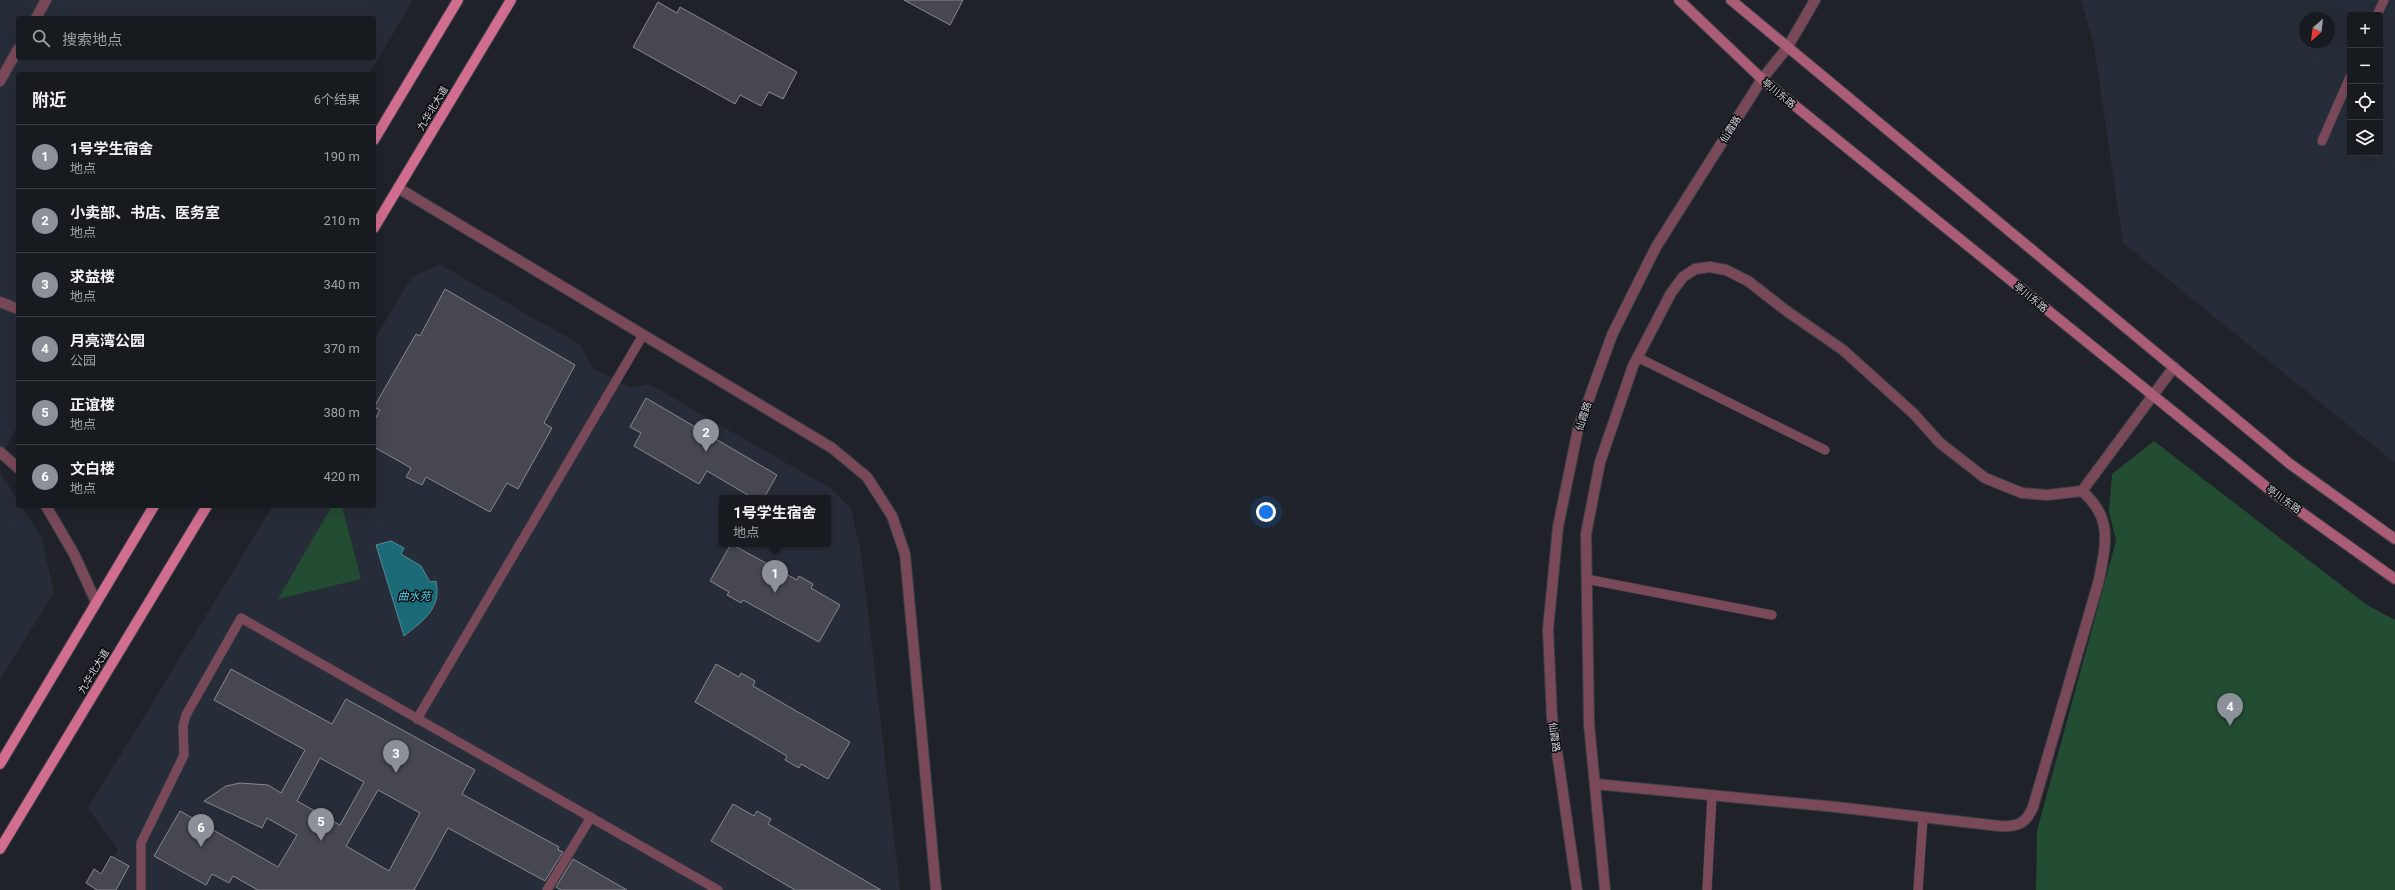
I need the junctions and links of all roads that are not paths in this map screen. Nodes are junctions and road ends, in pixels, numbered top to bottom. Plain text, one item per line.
1 (46, 0) edge
2 (458, 0) edge
3 (511, 0) edge
4 (1679, 0) edge
5 (1731, 0) edge
6 (1815, 0) edge
7 (2384, 0) edge
8 (2378, 12) edge
9 (37, 16) edge
10 (1787, 48) junction
11 (16, 53) edge
12 (1762, 79) junction
13 (0, 81) edge
14 (2347, 84) edge
15 (376, 137) edge
16 (2322, 141) dead end
17 (398, 188) junction
18 (376, 225) edge
19 (0, 302) edge
20 (16, 308) edge
21 (643, 335) junction
22 (1637, 357) junction
23 (2174, 367) junction
24 (2153, 396) junction
25 (1825, 450) dead end
26 (0, 452) edge
27 (16, 466) edge
28 (2082, 491) junction
29 (47, 508) edge
30 (153, 508) edge
31 (206, 508) edge
32 (2395, 539) edge
33 (1586, 579) junction
34 (2395, 579) edge
35 (96, 602) junction
36 (1772, 615) dead end
37 (417, 719) junction
38 (0, 764) edge
39 (1595, 784) junction
40 (1712, 795) junction
41 (590, 817) junction
42 (1923, 817) junction
43 (0, 849) edge
44 (141, 890) edge
45 (547, 890) edge
46 (718, 890) edge
47 (936, 890) edge
48 (1577, 890) edge
49 (1605, 890) edge
50 (1707, 890) edge
51 (1918, 890) edge

1 - 9 street
2 - 15 main road
3 - 17 main road, 九华北大道
4 - 12 main road, 亭川东路
5 - 10 main road
6 - 10 street, 仙霞路
7 - 8 lane
10 - 12 street, 仙霞路
10 - 23 main road
11 - 13 street
12 - 24 main road, 亭川东路
12 - 48 street, 仙霞路
14 - 16 lane
17 - 18 main road, 九华北大道
17 - 21 street
19 - 20 street
21 - 37 lane
21 - 47 street
22 - 25 lane
22 - 28 street
22 - 33 street
23 - 24 street
23 - 32 main road
24 - 28 street
24 - 34 main road, 亭川东路
26 - 27 street
28 - 42 street
29 - 35 street
30 - 35 main road
31 - 43 main road, 九华北大道
33 - 36 lane
33 - 39 street
35 - 38 main road
37 - 41 lane
37 - 44 lane
39 - 40 street
39 - 49 street
40 - 42 street
40 - 50 lane
41 - 45 lane
41 - 46 lane
42 - 51 lane

